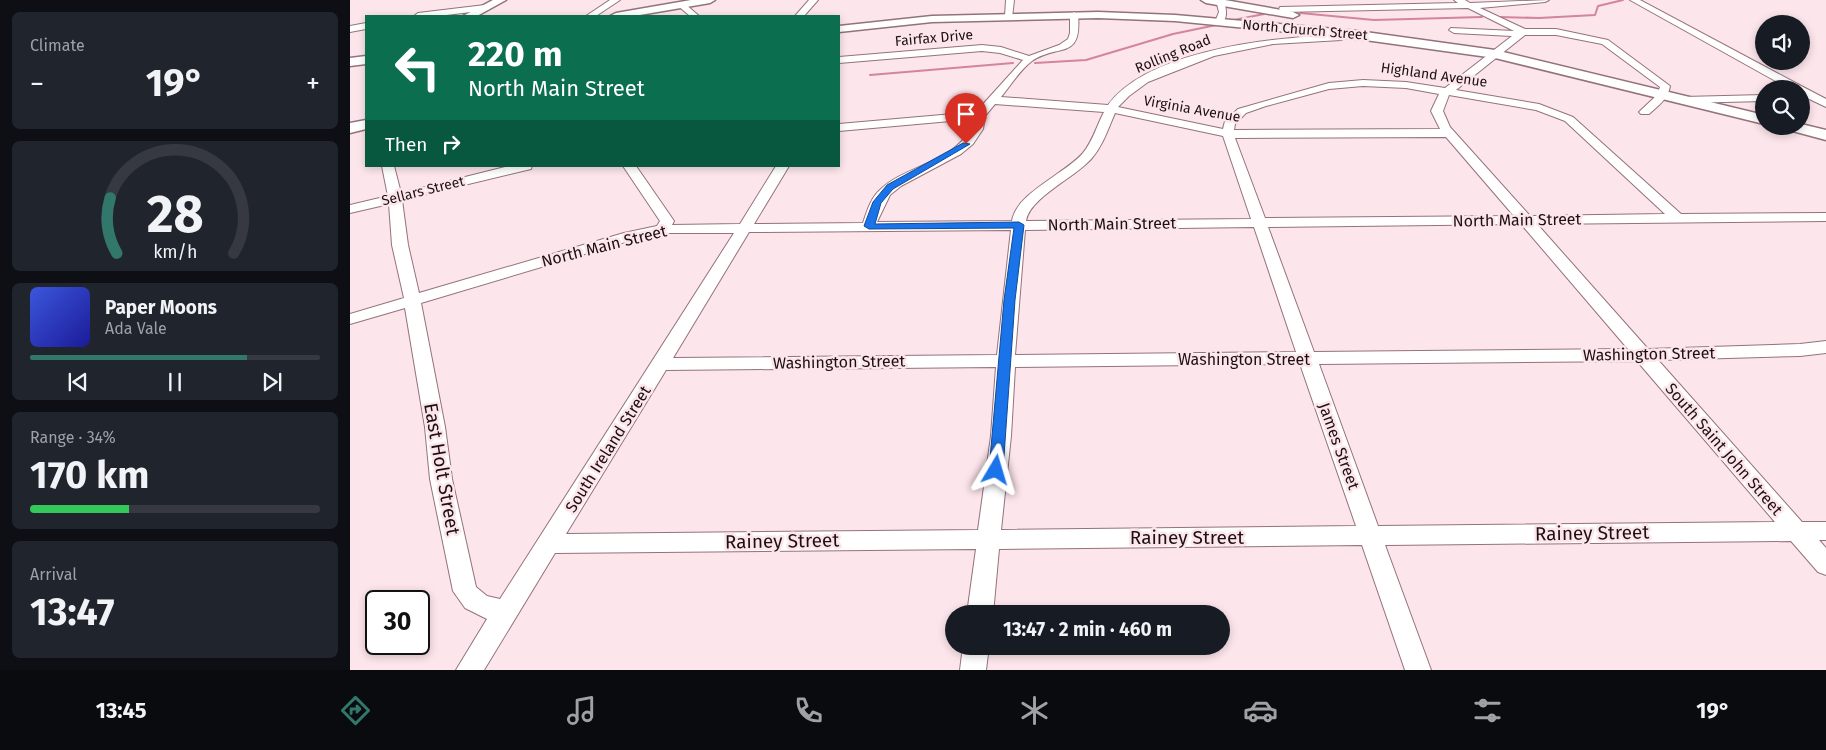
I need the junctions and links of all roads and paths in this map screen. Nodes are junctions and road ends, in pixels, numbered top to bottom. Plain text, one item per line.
1 (501, 0) edge
2 (616, 0) edge
3 (710, 0) edge
4 (814, 0) edge
5 (1010, 0) edge
6 (1206, 0) edge
7 (1359, 0) edge
8 (1458, 0) edge
9 (1544, 0) edge
10 (1634, 0) edge
11 (1220, 1) edge
12 (681, 5) junction
13 (1469, 6) junction
14 (485, 8) junction
15 (1367, 8) junction
16 (1283, 10) dead end
17 (426, 15) edge
18 (471, 15) edge
19 (592, 15) edge
20 (622, 15) edge
21 (694, 15) edge
22 (800, 15) edge
23 (1074, 15) junction
24 (1009, 16) junction
25 (1219, 22) junction
26 (365, 26) edge
27 (350, 29) edge
28 (840, 29) edge
29 (1454, 30) dead end
30 (1521, 33) junction
31 (1347, 34) junction
32 (1466, 49) junction
33 (1495, 54) junction
34 (1030, 59) junction
35 (365, 60) edge
36 (840, 60) edge
37 (350, 62) edge
38 (1780, 80) edge
39 (1447, 91) junction
40 (1810, 92) edge
41 (1826, 92) edge
42 (1661, 95) junction
43 (1810, 96) edge
44 (1755, 99) edge
45 (991, 100) junction
46 (1684, 100) junction
47 (1755, 100) edge
48 (1826, 104) edge
49 (1111, 109) junction
50 (1721, 110) junction
51 (1645, 112) dead end
52 (979, 115) junction
53 (1755, 118) edge
54 (365, 125) edge
55 (840, 127) edge
56 (350, 128) edge
57 (1810, 131) edge
58 (1448, 133) junction
59 (1228, 134) junction
60 (1826, 135) edge
61 (388, 167) edge
62 (522, 167) edge
63 (631, 167) edge
64 (782, 167) edge
65 (395, 198) junction
66 (350, 209) edge
67 (1676, 217) junction
68 (1826, 217) edge
69 (1525, 220) junction
70 (1259, 222) junction
71 (1019, 225) junction
72 (869, 226) junction
73 (746, 227) junction
74 (663, 229) junction
75 (412, 300) junction
76 (350, 319) edge
77 (1826, 347) edge
78 (1641, 355) junction
79 (1307, 358) junction
80 (1005, 360) junction
81 (661, 364) junction
82 (1826, 530) edge
83 (1796, 531) junction
84 (1371, 535) junction
85 (988, 538) junction
86 (548, 544) junction
87 (1826, 566) edge
88 (981, 605) edge
89 (505, 610) junction
90 (975, 655) edge
91 (469, 670) edge
92 (973, 670) edge
93 (1418, 670) edge

1 - 14 main road
2 - 19 street
3 - 12 main road
4 - 22 street
5 - 24 street
6 - 11 main road
7 - 15 street
8 - 13 street
9 - 13 street
10 - 38 street
11 - 25 street
11 - 32 main road
12 - 20 main road
12 - 21 street
13 - 15 street
13 - 30 street
14 - 17 street
14 - 18 main road
15 - 16 street
23 - 24 main road, North Church Street
23 - 25 main road, North Church Street
23 - 34 street
24 - 28 main road, North Church Street
25 - 31 main road, North Church Street
26 - 27 street
29 - 30 street
30 - 33 street
30 - 42 street
31 - 32 main road, North Church Street
31 - 49 street, Rolling Road
32 - 33 main road, North Church Street
33 - 39 street
33 - 42 main road, North Church Street
34 - 36 street, Fairfax Drive
34 - 45 street
35 - 37 main road
39 - 58 street, South Saint John Street
39 - 59 street, Highland Avenue
39 - 67 street, Highland Avenue
40 - 41 street
42 - 46 main road, North Church Street
42 - 51 street
43 - 48 street
44 - 46 street
45 - 49 street, Virginia Avenue
45 - 52 street
46 - 50 main road, North Church Street
47 - 50 street
49 - 59 street, Virginia Avenue
49 - 71 street, Rolling Road
50 - 53 main road, North Church Street
52 - 55 street
52 - 72 street
54 - 56 main road
57 - 60 main road
58 - 59 street, Virginia Avenue
58 - 69 street, South Saint John Street
59 - 70 street
61 - 65 street, East Holt Street
62 - 65 street, Sellars Street
63 - 74 street
64 - 73 street, South Ireland Street
65 - 66 street, Sellars Street
65 - 75 street, East Holt Street
67 - 68 street, North Main Street
67 - 69 street, North Main Street
69 - 70 street, North Main Street
69 - 78 street, South Saint John Street
70 - 71 street, North Main Street
70 - 79 street, James Street
71 - 72 street, North Main Street
71 - 80 street, Rolling Road
72 - 73 street, North Main Street
73 - 74 street, North Main Street
73 - 81 street, South Ireland Street
74 - 75 street, North Main Street
75 - 76 street, North Main Street
75 - 89 street, East Holt Street
77 - 78 street, Washington Street
78 - 79 street, Washington Street
78 - 83 street, South Saint John Street
79 - 80 street, Washington Street
79 - 84 street, James Street
80 - 81 street, Washington Street
80 - 85 street, Rolling Road
81 - 86 street, South Ireland Street
82 - 83 street, Rainey Street
83 - 84 street, Rainey Street
83 - 87 street, South Saint John Street
84 - 85 street, Rainey Street
84 - 93 street, James Street
85 - 86 street, Rainey Street
85 - 88 street, Rolling Road
86 - 89 street, South Ireland Street
89 - 91 street, South Ireland Street
90 - 92 street

